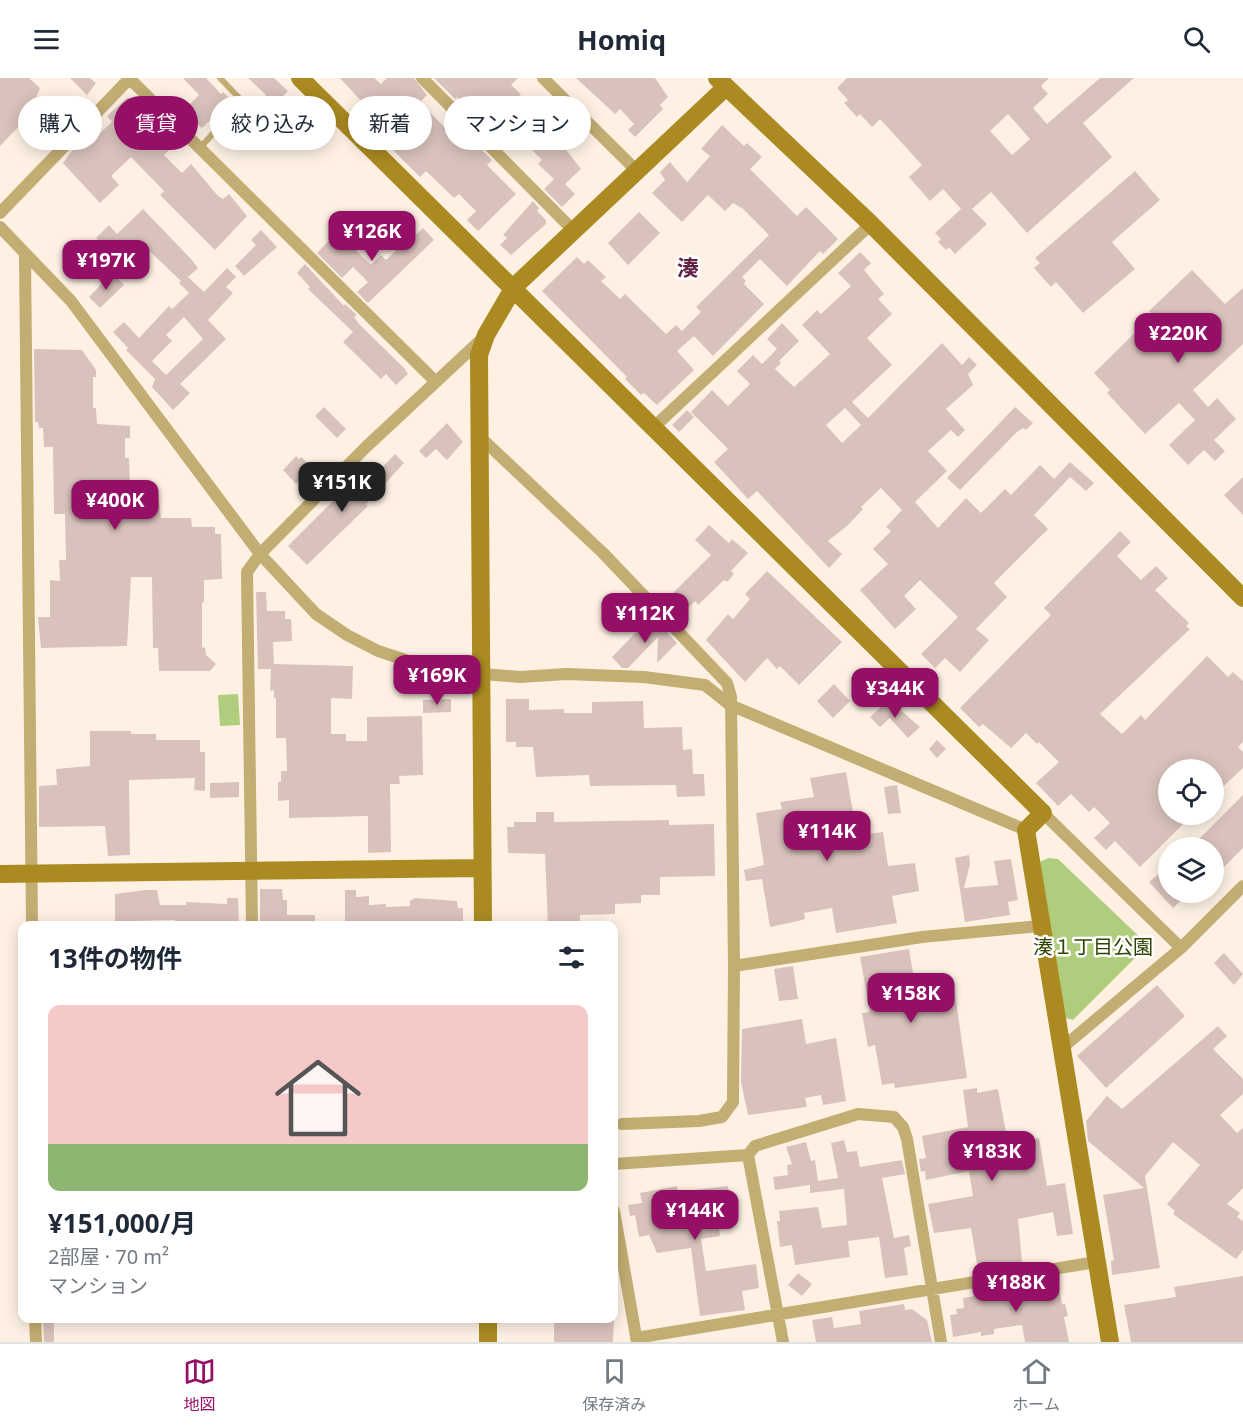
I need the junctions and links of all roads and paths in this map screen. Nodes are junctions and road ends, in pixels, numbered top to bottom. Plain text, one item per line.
1 (129, 78) edge
2 (220, 78) edge
3 (300, 78) edge
4 (422, 78) edge
5 (543, 78) edge
6 (725, 81) edge
7 (200, 148) junction
8 (637, 171) junction
9 (0, 213) edge
10 (871, 224) junction
11 (0, 226) edge
12 (574, 231) junction
13 (25, 256) junction
14 (514, 287) junction
15 (486, 335) junction
16 (435, 382) junction
17 (654, 427) junction
18 (479, 436) junction
19 (260, 554) junction
20 (1243, 598) edge
21 (480, 674) junction
22 (730, 705) junction
23 (1043, 813) junction
24 (1026, 830) junction
25 (482, 868) junction
26 (250, 871) junction
27 (0, 874) edge
28 (31, 874) junction
29 (1243, 886) edge
30 (32, 921) edge
31 (252, 921) edge
32 (483, 921) edge
33 (1040, 926) junction
34 (1181, 948) junction
35 (734, 966) junction
36 (1062, 1048) junction
37 (622, 1124) dead end
38 (748, 1155) junction
39 (618, 1164) edge
40 (618, 1234) edge
41 (1096, 1262) junction
42 (932, 1288) junction
43 (778, 1314) junction
44 (35, 1323) edge
45 (488, 1323) edge
46 (636, 1340) edge
47 (36, 1342) edge
48 (488, 1342) edge
49 (783, 1342) edge
50 (941, 1342) edge
51 (1110, 1342) edge

1 - 7 street
1 - 9 street
2 - 7 lane
3 - 14 street
4 - 12 street
5 - 8 street
6 - 8 street
6 - 10 street
7 - 16 street
8 - 12 street
10 - 17 street
10 - 20 street
11 - 13 street
12 - 14 street
13 - 19 street
13 - 28 street
14 - 15 street
14 - 17 street
15 - 16 street
15 - 18 street
16 - 19 street
17 - 23 street
18 - 21 street
18 - 22 street
19 - 21 street
19 - 26 street
21 - 22 street
21 - 25 street
22 - 24 street
22 - 35 street
23 - 24 street
23 - 34 street
24 - 33 street
25 - 26 street
25 - 32 street
26 - 28 street
26 - 31 street
27 - 28 street
28 - 30 street
29 - 34 street
33 - 35 street
33 - 36 street
34 - 36 street
35 - 37 street
36 - 41 street
38 - 39 street
38 - 42 street
38 - 43 street
40 - 46 street
41 - 42 street
41 - 51 street
42 - 43 street
42 - 50 street
43 - 46 street
43 - 49 street
44 - 47 street
45 - 48 street

